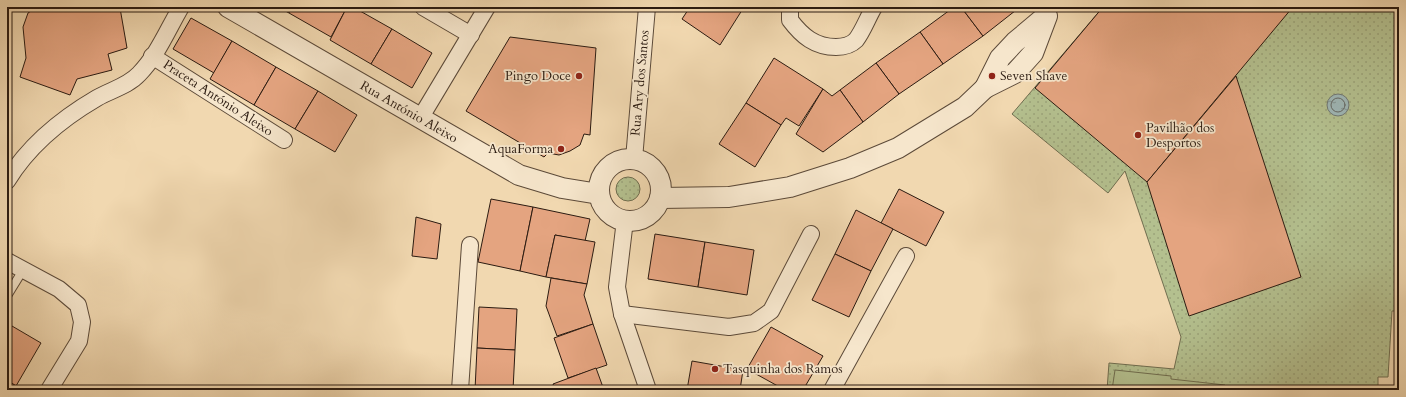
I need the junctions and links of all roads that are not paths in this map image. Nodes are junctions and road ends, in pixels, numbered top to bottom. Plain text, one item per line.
1 (181, 7) edge
2 (228, 7) edge
3 (423, 7) edge
4 (487, 7) edge
5 (647, 7) edge
6 (790, 7) edge
7 (874, 7) edge
8 (1051, 11) edge
9 (471, 35) junction
10 (152, 56) junction
11 (421, 118) junction
12 (284, 140) dead end
13 (634, 159) junction
14 (7, 181) edge
15 (599, 194) junction
16 (660, 198) junction
17 (625, 220) junction
18 (811, 234) dead end
19 (470, 245) dead end
20 (906, 256) dead end
21 (7, 261) edge
22 (24, 270) junction
23 (7, 296) edge
24 (622, 314) junction
25 (49, 390) edge
26 (460, 390) edge
27 (648, 390) edge
28 (832, 390) edge

1 - 10 street
2 - 11 street, Rua António Aleixo
3 - 9 street
4 - 9 street
5 - 13 street, Rua Ary dos Santos
6 - 7 street
8 - 16 street
9 - 11 street
10 - 12 street, Praceta António Aleixo
10 - 14 street
11 - 15 street, Rua António Aleixo
13 - 15 street
13 - 16 street
15 - 17 street
16 - 17 street
17 - 24 street
18 - 24 street
19 - 26 street
20 - 28 street
21 - 22 street
22 - 23 lane
22 - 25 street
24 - 27 street

